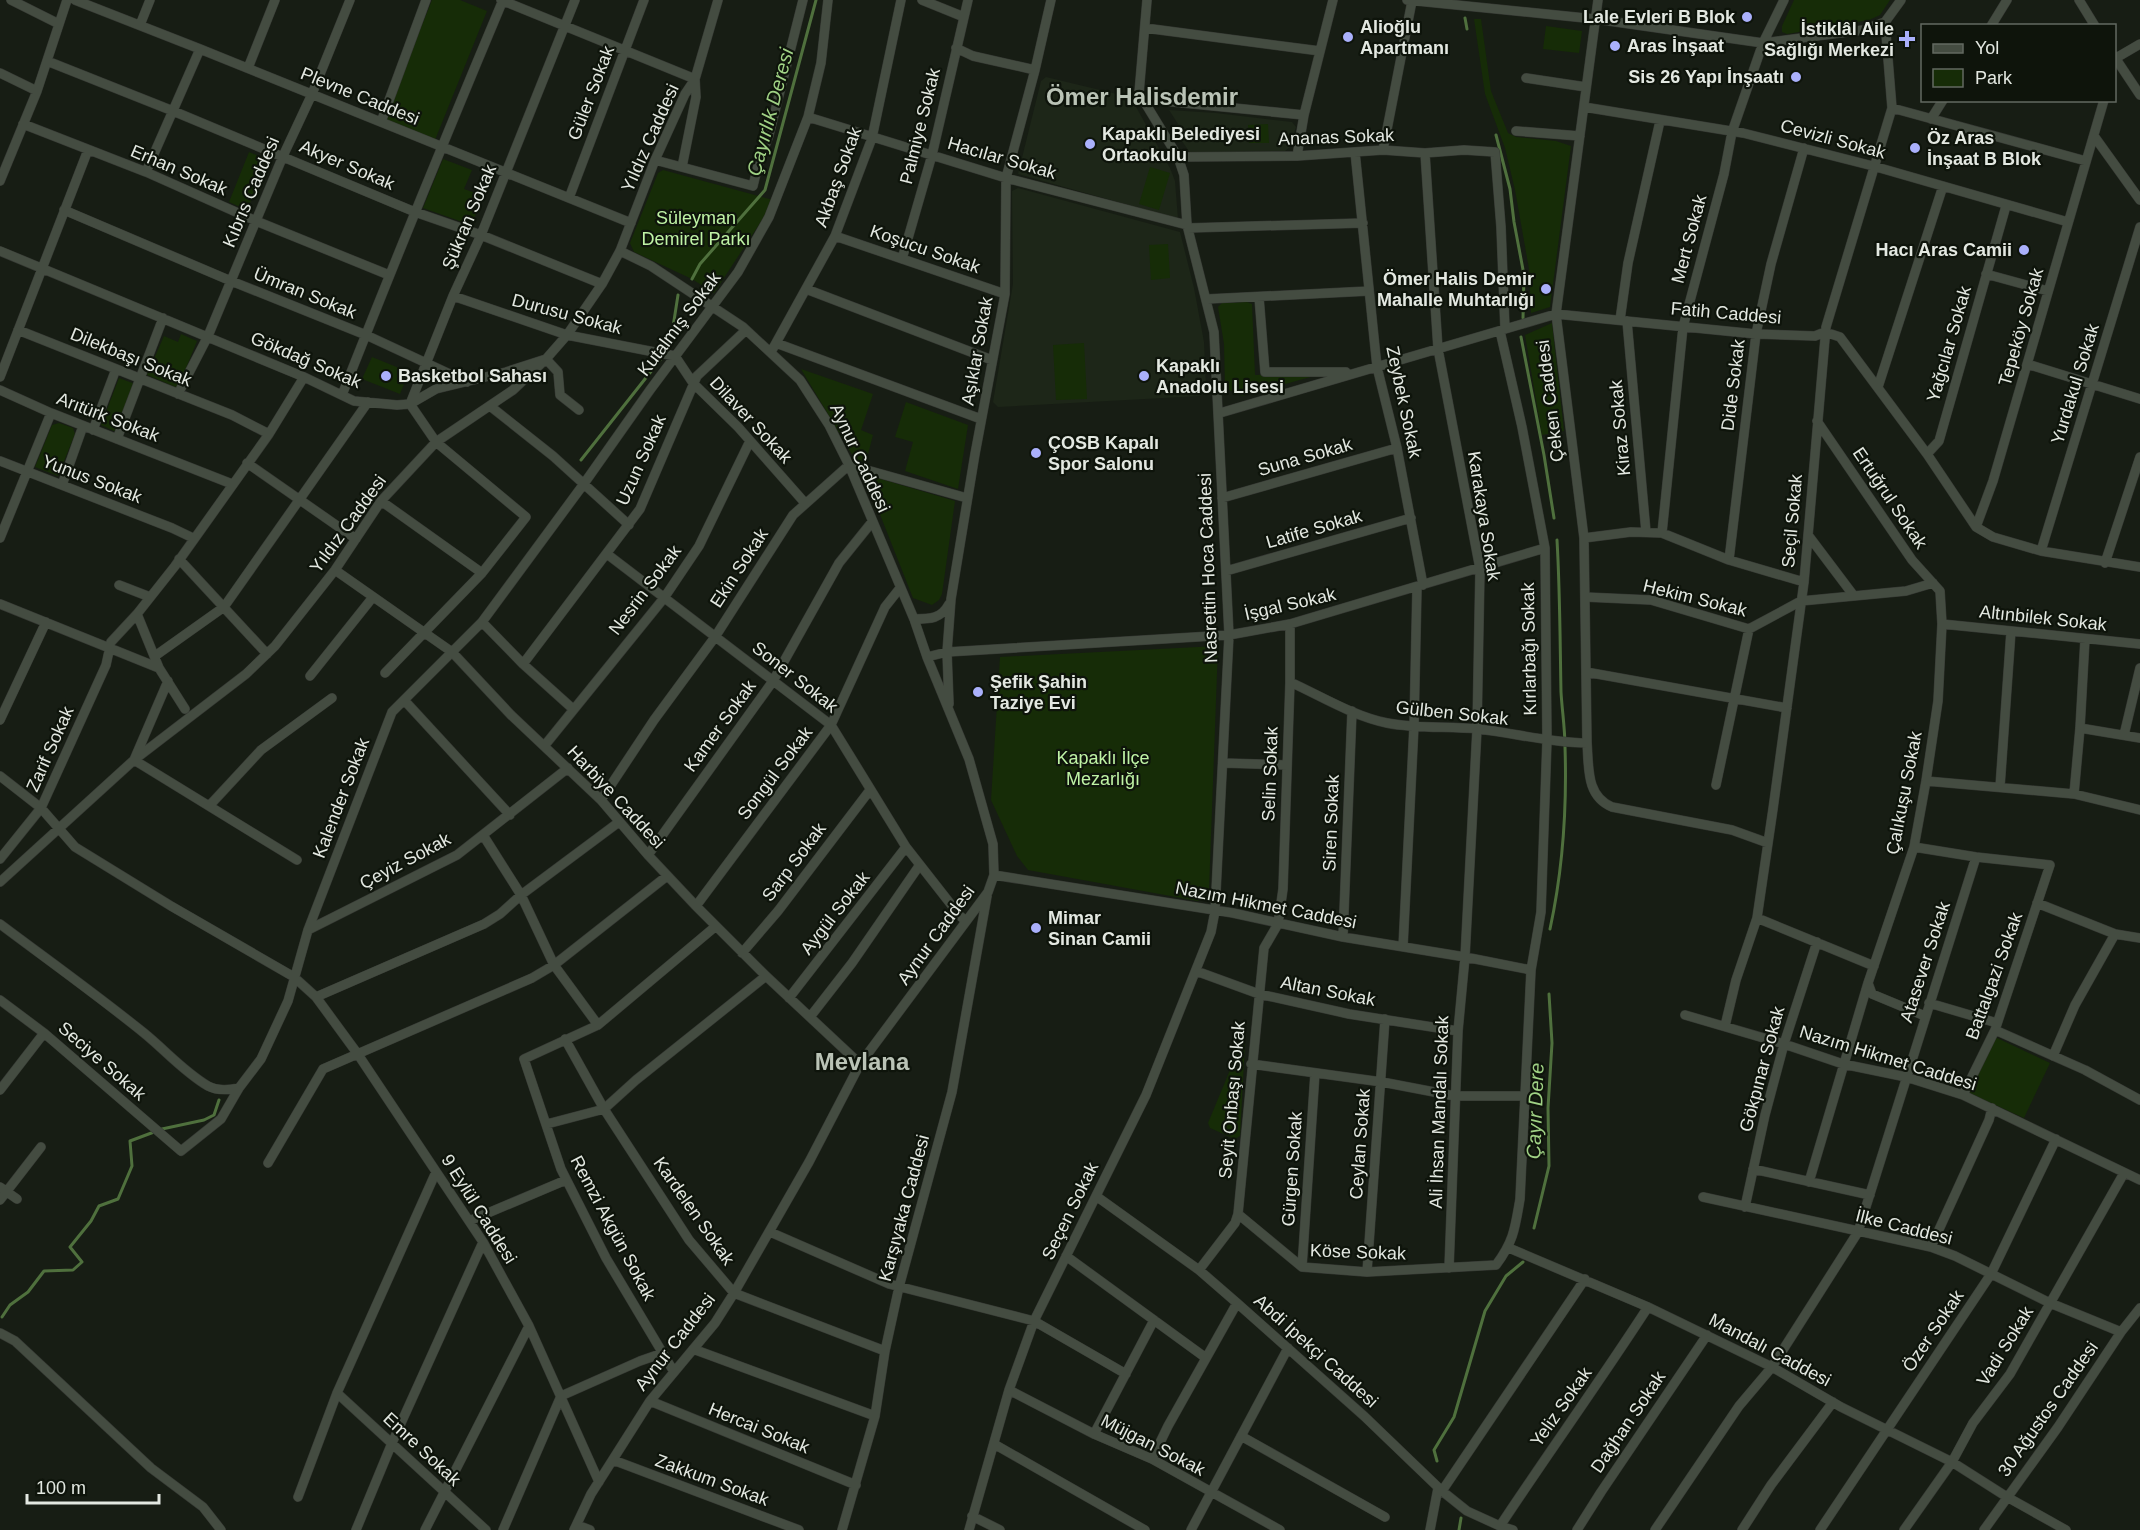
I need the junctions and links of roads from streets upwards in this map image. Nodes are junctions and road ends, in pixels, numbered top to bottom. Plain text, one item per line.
1 (11, 0) edge
2 (67, 0) edge
3 (75, 0) edge
4 (150, 0) edge
5 (275, 0) edge
6 (350, 0) edge
7 (426, 0) edge
8 (502, 0) edge
9 (575, 0) edge
10 (644, 0) edge
11 (718, 0) edge
12 (803, 0) edge
13 (828, 0) edge
14 (901, 0) edge
15 (922, 0) edge
16 (968, 0) edge
17 (1050, 0) edge
18 (1148, 0) edge
19 (1334, 0) edge
20 (1407, 0) edge
21 (1598, 0) edge
22 (1784, 0) edge
23 (1901, 0) edge
24 (2007, 0) edge
25 (2079, 0) edge
26 (1412, 1) edge
27 (1508, 5) edge
28 (964, 17) junction
29 (1595, 19) junction
30 (1885, 22) junction
31 (59, 24) junction
32 (1992, 24) edge
33 (2094, 24) edge
34 (140, 25) junction
35 (565, 26) junction
36 (1145, 28) junction
37 (1763, 44) junction
38 (2140, 44) edge
39 (956, 48) junction
40 (200, 49) junction
41 (1320, 51) junction
42 (625, 52) junction
43 (2116, 59) edge
44 (47, 61) junction
45 (2116, 61) edge
46 (248, 68) junction
47 (1035, 70) junction
48 (0, 73) edge
49 (1527, 78) dead end
50 (695, 79) junction
51 (1586, 87) junction
52 (37, 91) junction
53 (312, 94) junction
54 (2140, 95) edge
55 (1143, 99) junction
56 (1942, 102) edge
57 (2103, 102) edge
58 (1584, 107) junction
59 (1892, 108) junction
60 (173, 111) junction
61 (1304, 115) junction
62 (808, 117) junction
63 (1931, 119) junction
64 (1660, 121) junction
65 (381, 122) junction
66 (23, 124) junction
67 (1516, 131) dead end
68 (1732, 132) junction
69 (1580, 136) junction
70 (2094, 136) junction
71 (872, 138) junction
72 (443, 148) junction
73 (1804, 148) junction
74 (88, 150) junction
75 (1383, 150) junction
76 (1355, 152) junction
77 (1495, 152) joint
78 (1425, 153) junction
79 (283, 156) junction
80 (932, 156) junction
81 (1297, 156) junction
82 (1179, 157) junction
83 (655, 160) junction
84 (2086, 161) junction
85 (1873, 166) junction
86 (682, 167) junction
87 (146, 172) junction
88 (507, 172) junction
89 (1006, 178) junction
90 (0, 181) edge
91 (1942, 186) junction
92 (569, 198) junction
93 (2140, 200) edge
94 (2006, 206) junction
95 (64, 210) junction
96 (415, 212) junction
97 (256, 221) junction
98 (2068, 222) junction
99 (632, 223) junction
100 (1363, 223) junction
101 (1188, 227) junction
102 (2140, 227) edge
103 (481, 235) junction
104 (835, 236) junction
105 (0, 251) edge
106 (620, 251) junction
107 (902, 259) junction
108 (42, 268) junction
109 (1986, 274) junction
110 (389, 275) junction
111 (231, 281) junction
112 (602, 284) junction
113 (806, 289) junction
114 (1369, 291) junction
115 (2048, 291) junction
116 (1005, 294) junction
117 (453, 296) junction
118 (1259, 297) junction
119 (1207, 298) junction
120 (712, 307) junction
121 (1556, 314) junction
122 (163, 318) junction
123 (1624, 321) junction
124 (1683, 327) junction
125 (18, 330) junction
126 (746, 330) junction
127 (1503, 330) junction
128 (1825, 332) junction
129 (1756, 334) junction
130 (366, 335) junction
131 (567, 335) junction
132 (208, 336) junction
133 (776, 343) junction
134 (1438, 349) junction
135 (771, 352) junction
136 (675, 356) junction
137 (546, 359) junction
138 (992, 360) junction
139 (425, 363) junction
140 (2027, 364) junction
141 (1377, 367) junction
142 (116, 369) junction
143 (1356, 372) junction
144 (0, 377) edge
145 (304, 377) junction
146 (140, 379) junction
147 (467, 382) junction
148 (693, 383) junction
149 (2093, 384) junction
150 (1878, 387) junction
151 (0, 390) edge
152 (178, 394) junction
153 (342, 395) junction
154 (2140, 399) edge
155 (368, 402) junction
156 (410, 404) junction
157 (490, 406) junction
158 (579, 410) dead end
159 (51, 413) junction
160 (1220, 413) junction
161 (981, 419) junction
162 (1816, 421) junction
163 (88, 428) junction
164 (269, 434) junction
165 (117, 439) junction
166 (750, 441) junction
167 (436, 442) junction
168 (1397, 448) junction
169 (1927, 454) junction
170 (2140, 457) edge
171 (0, 461) edge
172 (247, 463) junction
173 (849, 465) junction
174 (27, 471) junction
175 (232, 484) junction
176 (62, 485) junction
177 (583, 485) junction
178 (968, 498) junction
179 (1222, 498) junction
180 (300, 500) junction
181 (381, 501) junction
182 (805, 504) junction
183 (1411, 518) junction
184 (872, 522) junction
185 (629, 525) junction
186 (1976, 527) junction
187 (1646, 532) junction
188 (1662, 533) junction
189 (1808, 535) junction
190 (0, 538) edge
191 (193, 538) junction
192 (1584, 538) junction
193 (356, 539) junction
194 (1545, 548) junction
195 (2041, 551) junction
196 (607, 554) junction
197 (179, 559) junction
198 (1729, 560) junction
199 (2105, 563) junction
200 (2140, 567) edge
201 (1480, 569) junction
202 (335, 570) junction
203 (1226, 571) junction
204 (482, 573) junction
205 (1804, 582) junction
206 (1933, 583) junction
207 (119, 585) dead end
208 (1420, 586) junction
209 (900, 588) junction
210 (1940, 591) joint
211 (1854, 596) junction
212 (150, 597) junction
213 (373, 597) junction
214 (1585, 597) junction
215 (664, 598) junction
216 (951, 599) junction
217 (1801, 602) junction
218 (0, 604) edge
219 (224, 607) junction
220 (137, 614) junction
221 (914, 619) junction
222 (46, 622) junction
223 (482, 622) junction
224 (1290, 624) junction
225 (1942, 624) junction
226 (1749, 629) junction
227 (2011, 631) junction
228 (425, 633) junction
229 (1229, 635) junction
230 (715, 637) junction
231 (2085, 639) junction
232 (2140, 644) edge
233 (111, 645) junction
234 (452, 652) junction
235 (947, 652) junction
236 (267, 654) junction
237 (154, 656) junction
238 (927, 657) junction
239 (523, 664) junction
240 (159, 668) junction
241 (2140, 668) edge
242 (1586, 672) junction
243 (385, 673) dead end
244 (310, 676) dead end
245 (168, 681) junction
246 (773, 681) junction
247 (1290, 682) junction
248 (332, 698) dead end
249 (1734, 698) junction
250 (404, 700) junction
251 (1788, 708) junction
252 (185, 709) dead end
253 (573, 709) junction
254 (949, 711) junction
255 (1352, 711) junction
256 (0, 720) edge
257 (831, 725) junction
258 (1414, 726) junction
259 (2080, 728) junction
260 (1477, 729) junction
261 (2124, 735) junction
262 (2140, 738) edge
263 (1547, 740) junction
264 (1587, 743) junction
265 (545, 745) junction
266 (134, 760) junction
267 (1223, 764) junction
268 (1287, 765) junction
269 (568, 768) junction
270 (0, 776) edge
271 (1926, 781) junction
272 (1716, 785) dead end
273 (2000, 787) junction
274 (870, 790) junction
275 (2074, 794) junction
276 (601, 801) junction
277 (210, 805) junction
278 (41, 808) junction
279 (2140, 810) edge
280 (510, 815) junction
281 (619, 822) junction
282 (59, 828) junction
283 (483, 835) junction
284 (1768, 843) junction
285 (906, 847) junction
286 (1914, 847) junction
287 (648, 855) junction
288 (1976, 857) junction
289 (0, 859) edge
290 (297, 860) dead end
291 (919, 866) junction
292 (994, 874) junction
293 (667, 876) junction
294 (0, 882) edge
295 (988, 892) junction
296 (521, 895) junction
297 (2037, 903) junction
298 (696, 906) junction
299 (1215, 911) junction
300 (1757, 918) junction
301 (966, 921) junction
302 (0, 924) edge
303 (1278, 924) junction
304 (716, 926) junction
305 (308, 930) junction
306 (2115, 934) junction
307 (1343, 937) junction
308 (2140, 938) edge
309 (1816, 942) junction
310 (1403, 947) junction
311 (742, 953) junction
312 (1465, 957) junction
313 (554, 965) junction
314 (1874, 966) junction
315 (1531, 970) junction
316 (1196, 971) junction
317 (766, 976) junction
318 (294, 977) junction
319 (1868, 983) junction
320 (1259, 994) junction
321 (316, 997) junction
322 (789, 998) junction
323 (0, 1000) edge
324 (1929, 1003) junction
325 (1685, 1015) dead end
326 (1925, 1016) junction
327 (810, 1017) junction
328 (1385, 1019) junction
329 (598, 1025) junction
330 (1725, 1026) junction
331 (1996, 1027) junction
332 (1458, 1031) junction
333 (44, 1033) junction
334 (565, 1039) junction
335 (1784, 1044) junction
336 (357, 1053) junction
337 (2053, 1056) junction
338 (860, 1064) junction
339 (1843, 1064) junction
340 (1251, 1065) junction
341 (1315, 1073) junction
342 (1906, 1077) junction
343 (1382, 1082) junction
344 (239, 1088) junction
345 (0, 1090) edge
346 (1963, 1095) junction
347 (1455, 1096) junction
348 (1524, 1096) junction
349 (2140, 1100) edge
350 (1992, 1108) junction
351 (604, 1109) junction
352 (547, 1124) junction
353 (2056, 1139) junction
354 (41, 1147) dead end
355 (181, 1151) joint
356 (268, 1163) dead end
357 (1753, 1169) junction
358 (436, 1172) junction
359 (2124, 1173) junction
360 (566, 1180) junction
361 (2140, 1180) edge
362 (1809, 1182) junction
363 (3, 1189) edge
364 (1870, 1195) junction
365 (1096, 1196) junction
366 (1703, 1197) dead end
367 (17, 1199) dead end
368 (0, 1200) edge
369 (1744, 1207) junction
370 (1238, 1214) junction
371 (469, 1221) junction
372 (770, 1232) junction
373 (1858, 1232) junction
374 (483, 1242) junction
375 (1931, 1247) junction
376 (1509, 1248) junction
377 (1066, 1256) junction
378 (1302, 1267) junction
379 (1449, 1269) junction
380 (1199, 1270) junction
381 (1367, 1272) junction
382 (1991, 1274) junction
383 (1585, 1279) junction
384 (899, 1287) junction
385 (734, 1293) junction
386 (1238, 1303) junction
387 (2050, 1303) junction
388 (1648, 1307) junction
389 (2138, 1314) edge
390 (1155, 1320) junction
391 (1034, 1321) junction
392 (530, 1326) junction
393 (2121, 1332) junction
394 (0, 1333) edge
395 (1707, 1335) junction
396 (1288, 1348) junction
397 (693, 1349) junction
398 (885, 1351) junction
399 (663, 1353) junction
400 (1206, 1358) junction
401 (1772, 1367) junction
402 (675, 1372) junction
403 (1126, 1374) junction
404 (1009, 1390) junction
405 (337, 1393) junction
406 (561, 1396) junction
407 (650, 1401) junction
408 (1833, 1402) junction
409 (875, 1416) junction
410 (1887, 1430) junction
411 (1094, 1434) junction
412 (1241, 1436) junction
413 (392, 1443) junction
414 (994, 1444) junction
415 (1152, 1459) junction
416 (613, 1460) junction
417 (1952, 1462) junction
418 (599, 1482) junction
419 (856, 1485) junction
420 (1440, 1490) junction
421 (444, 1491) junction
422 (1211, 1492) junction
423 (298, 1497) dead end
424 (2007, 1497) junction
425 (972, 1516) junction
426 (1385, 1517) dead end
427 (1500, 1526) junction
428 (576, 1527) edge
429 (221, 1530) edge
430 (356, 1530) edge
431 (425, 1530) edge
432 (486, 1530) edge
433 (503, 1530) edge
434 (590, 1530) edge
435 (799, 1530) edge
436 (842, 1530) edge
437 (969, 1530) edge
438 (1000, 1530) edge
439 (1145, 1530) edge
440 (1191, 1530) edge
441 (1280, 1530) edge
442 (1430, 1530) edge
443 (1513, 1530) edge
444 (1577, 1530) edge
445 (1655, 1530) edge
446 (1742, 1530) edge
447 (1820, 1530) edge
448 (1904, 1530) edge
449 (1984, 1530) edge
450 (2066, 1530) edge

1 - 31 street
2 - 31 street
3 - 34 street, Plevne Caddesi
4 - 34 street
5 - 46 street
6 - 53 street, Kıbrıs Caddesi
7 - 65 street
8 - 35 street
8 - 72 street
9 - 35 street, Şükran Sokak
10 - 42 street, Güler Sokak
11 - 50 street, Yıldız Caddesi
12 - 86 street
13 - 62 street, Kutalmış Sokak
14 - 71 street, Akbaş Sokak
15 - 28 street
16 - 28 street, Palmiye Sokak
17 - 47 street, Aşıklar Sokak
18 - 36 street
19 - 41 street
20 - 26 street
21 - 29 street, Çeken Caddesi
22 - 37 street, Mert Sokak
23 - 30 street
24 - 32 street
25 - 33 street
26 - 27 street
26 - 75 street
27 - 29 street
28 - 39 street, Palmiye Sokak
29 - 37 street
29 - 51 street, Çeken Caddesi
30 - 37 street
30 - 59 street, Seçil Sokak
31 - 44 street
34 - 40 street, Plevne Caddesi
35 - 42 street
35 - 88 street, Şükran Sokak
36 - 41 street
36 - 55 street
37 - 68 street, Mert Sokak
38 - 43 street
39 - 47 street
39 - 80 street, Palmiye Sokak
40 - 46 street, Plevne Caddesi
40 - 60 street
41 - 61 street
42 - 50 street
42 - 92 street, Güler Sokak
44 - 52 street
44 - 60 street, Akyer Sokak
45 - 54 street
46 - 53 street, Plevne Caddesi
47 - 89 street, Aşıklar Sokak
48 - 52 street
49 - 51 street
50 - 83 street, Yıldız Caddesi
50 - 86 street, Yıldız Caddesi
51 - 58 street, Çeken Caddesi
52 - 66 street
53 - 65 street, Plevne Caddesi
53 - 79 street, Kıbrıs Caddesi
55 - 61 street
55 - 82 street
56 - 63 street
57 - 70 street, Tepeköy Sokak
58 - 64 street, Cevizli Sokak
58 - 69 street, Çeken Caddesi
59 - 63 street
59 - 85 street, Seçil Sokak
60 - 79 street, Akyer Sokak
60 - 87 street
61 - 81 street
62 - 71 street, Hacılar Sokak
62 - 120 street, Kutalmış Sokak
63 - 84 street
64 - 68 street, Cevizli Sokak
64 - 123 street, Kiraz Sokak
65 - 72 street, Plevne Caddesi
66 - 74 street, Erhan Sokak
66 - 90 street
67 - 69 street
68 - 73 street, Cevizli Sokak
68 - 124 street, Mert Sokak
69 - 121 street, Çeken Caddesi
70 - 84 street, Tepeköy Sokak
70 - 93 street
71 - 80 street, Hacılar Sokak
71 - 104 street, Akbaş Sokak
72 - 88 street, Plevne Caddesi
72 - 96 street
73 - 85 street, Cevizli Sokak
73 - 129 street, Dide Sokak
74 - 87 street, Erhan Sokak
74 - 95 street
75 - 76 street, Ananas Sokak
75 - 78 street, Ananas Sokak
76 - 81 street, Ananas Sokak
76 - 100 street, Zeybek Sokak
77 - 78 street, Ananas Sokak
77 - 127 street, Kırlarbağı Sokak
78 - 134 street, Karakaya Sokak
79 - 96 street, Akyer Sokak
79 - 97 street, Kıbrıs Caddesi
80 - 89 street, Hacılar Sokak
80 - 107 street, Palmiye Sokak
81 - 82 street, Ananas Sokak
82 - 101 street, Nasrettin Hoca Caddesi
83 - 86 street
83 - 99 street, Yıldız Caddesi
84 - 98 street, Tepeköy Sokak
85 - 91 street, Cevizli Sokak
85 - 128 street, Seçil Sokak
87 - 97 street, Erhan Sokak
88 - 92 street, Plevne Caddesi
88 - 103 street, Şükran Sokak
89 - 101 street, Hacılar Sokak
89 - 116 street, Aşıklar Sokak
91 - 94 street, Cevizli Sokak
91 - 150 street
92 - 99 street, Plevne Caddesi
94 - 98 street, Cevizli Sokak
94 - 109 street, Yağcılar Sokak
95 - 108 street
95 - 111 street, Ümran Sokak
96 - 103 street, Akyer Sokak
96 - 110 street
97 - 110 street, Erhan Sokak
97 - 111 street, Kıbrıs Caddesi
98 - 115 street, Tepeköy Sokak
99 - 106 street, Yıldız Caddesi
100 - 101 street, Hacılar Sokak
100 - 114 street, Zeybek Sokak
101 - 119 street, Nasrettin Hoca Caddesi
102 - 149 street, Yurdakul Sokak
103 - 112 street, Akyer Sokak
103 - 117 street, Şükran Sokak
104 - 107 street, Koşucu Sokak
104 - 113 street, Akbaş Sokak
105 - 108 street, Gökdağ Sokak
106 - 112 street, Yıldız Caddesi
106 - 120 street, Aynur Caddesi
107 - 116 street, Koşucu Sokak
108 - 122 street, Gökdağ Sokak
108 - 125 street
109 - 115 street
109 - 169 street, Yağcılar Sokak
110 - 130 street
111 - 130 street, Ümran Sokak
111 - 132 street, Kıbrıs Caddesi
112 - 131 street, Yıldız Caddesi
113 - 133 street, Akbaş Sokak
113 - 138 street
114 - 118 street
114 - 141 street, Zeybek Sokak
115 - 140 street, Tepeköy Sokak
116 - 138 street, Aşıklar Sokak
117 - 131 street, Durusu Sokak
117 - 139 street, Şükran Sokak
118 - 119 street
118 - 143 street
119 - 160 street, Nasrettin Hoca Caddesi
120 - 126 street, Aynur Caddesi
120 - 136 street, Kutalmış Sokak
121 - 123 street, Fatih Caddesi
121 - 127 street, Fatih Caddesi
121 - 192 street, Çeken Caddesi
122 - 132 street, Gökdağ Sokak
122 - 146 street
123 - 124 street, Fatih Caddesi
123 - 187 street, Kiraz Sokak
124 - 129 street, Fatih Caddesi
124 - 188 street, Mert Sokak
125 - 142 street, Dilekbaşı Sokak
125 - 144 street
126 - 135 street, Aynur Caddesi
126 - 148 street, Uzun Sokak
127 - 134 street, Fatih Caddesi
127 - 194 street, Kırlarbağı Sokak
128 - 129 street, Fatih Caddesi
128 - 150 street
128 - 162 street, Seçil Sokak
129 - 198 street, Dide Sokak
130 - 139 street, Ümran Sokak
130 - 153 street
131 - 136 street, Durusu Sokak
131 - 137 street, Yıldız Caddesi
132 - 145 street, Gökdağ Sokak
132 - 152 street, Kıbrıs Caddesi
133 - 135 street, Akbaş Sokak
133 - 161 street
134 - 141 street, Fatih Caddesi
134 - 201 street, Karakaya Sokak
135 - 173 street, Aynur Caddesi
136 - 148 street, Dilaver Sokak
136 - 177 street, Kutalmış Sokak
137 - 147 street
137 - 157 street, Yıldız Caddesi
137 - 158 street
138 - 161 street, Aşıklar Sokak
139 - 147 street, Ümran Sokak
139 - 156 street, Şükran Sokak
140 - 149 street
140 - 186 street, Tepeköy Sokak
141 - 143 street, Fatih Caddesi
141 - 168 street, Zeybek Sokak
142 - 146 street, Dilekbaşı Sokak
142 - 163 street
143 - 160 street, Fatih Caddesi
145 - 153 street, Gökdağ Sokak
145 - 164 street
146 - 152 street, Dilekbaşı Sokak
146 - 165 street
147 - 156 street
148 - 166 street, Dilaver Sokak
148 - 185 street, Uzun Sokak
149 - 154 street
149 - 195 street, Yurdakul Sokak
150 - 169 street
151 - 159 street, Arıtürk Sokak
152 - 164 street, Dilekbaşı Sokak
153 - 155 street, Gökdağ Sokak
155 - 156 street, Gökdağ Sokak
155 - 180 street
156 - 167 street
157 - 167 street, Yıldız Caddesi
157 - 177 street
159 - 163 street, Arıtürk Sokak
159 - 174 street
160 - 179 street, Nasrettin Hoca Caddesi
161 - 178 street, Aşıklar Sokak
162 - 189 street, Seçil Sokak
162 - 206 street, Ertuğrul Sokak
163 - 165 street, Arıtürk Sokak
163 - 176 street
164 - 172 street
165 - 175 street, Arıtürk Sokak
166 - 182 street, Dilaver Sokak
166 - 215 street, Nesrin Sokak
167 - 181 street, Yıldız Caddesi
167 - 204 street
168 - 179 street, Suna Sokak
168 - 183 street, Zeybek Sokak
169 - 186 street
170 - 199 street
171 - 174 street, Yunus Sokak
172 - 175 street
172 - 180 street
173 - 178 street
173 - 182 street, Ekin Sokak
173 - 184 street, Aynur Caddesi
174 - 176 street, Yunus Sokak
174 - 190 street
175 - 191 street
176 - 191 street, Yunus Sokak
177 - 185 street
177 - 223 street, Kalender Sokak
178 - 216 street, Aşıklar Sokak
179 - 203 street, Nasrettin Hoca Caddesi
180 - 193 street
180 - 219 street
181 - 193 street, Yıldız Caddesi
181 - 204 street
182 - 230 street, Ekin Sokak
183 - 203 street, Latife Sokak
183 - 208 street, Zeybek Sokak
184 - 209 street, Aynur Caddesi
184 - 246 street, Kamer Sokak
185 - 196 street, Uzun Sokak
186 - 195 street
187 - 188 street
187 - 192 street
188 - 198 street
189 - 205 street, Seçil Sokak
189 - 211 street
191 - 197 street
192 - 214 street, Çeken Caddesi
193 - 202 street, Yıldız Caddesi
194 - 201 street, İşgal Sokak
194 - 263 street, Kırlarbağı Sokak
195 - 199 street
196 - 215 street, Soner Sokak
196 - 239 street, Uzun Sokak
197 - 212 street
197 - 219 street
198 - 205 street
199 - 200 street
201 - 208 street, İşgal Sokak
201 - 260 street, Karakaya Sokak
202 - 213 street, Harbiye Caddesi
202 - 236 street, Yıldız Caddesi
203 - 229 street, Nasrettin Hoca Caddesi
204 - 228 street
205 - 217 street, Seçil Sokak
206 - 210 street, Ertuğrul Sokak
206 - 211 street, Hekim Sokak
207 - 212 street
208 - 224 street, İşgal Sokak
208 - 258 street, Zeybek Sokak
209 - 221 street, Aynur Caddesi
209 - 257 street, Songül Sokak
210 - 225 street, Çalıkuşu Sokak
211 - 217 street, Hekim Sokak
212 - 220 street
213 - 228 street, Harbiye Caddesi
213 - 244 street
214 - 226 street, Hekim Sokak
214 - 242 street, Çeken Caddesi
215 - 230 street, Soner Sokak
215 - 253 street, Nesrin Sokak
216 - 221 street
216 - 235 street, Aşıklar Sokak
217 - 226 street, Hekim Sokak
217 - 251 street, Seçil Sokak
218 - 222 street
219 - 236 street
219 - 237 street
220 - 233 street
220 - 237 street
221 - 238 street, Aynur Caddesi
222 - 233 street
222 - 256 street
223 - 234 street, Kalender Sokak
223 - 239 street
224 - 229 street, İşgal Sokak
224 - 247 street, Selin Sokak
225 - 227 street, Altınbilek Sokak
225 - 271 street, Çalıkuşu Sokak
226 - 249 street
227 - 231 street, Altınbilek Sokak
227 - 273 street
228 - 234 street, Harbiye Caddesi
228 - 243 street
229 - 235 street, İşgal Sokak
229 - 267 street, Nasrettin Hoca Caddesi
230 - 246 street, Soner Sokak
230 - 276 street, Ekin Sokak
231 - 232 street, Altınbilek Sokak
231 - 259 street
233 - 240 street
233 - 278 street, Zarif Sokak
234 - 250 street, Kalender Sokak
234 - 265 street, Harbiye Caddesi
235 - 238 street, İşgal Sokak
235 - 254 street, Aşıklar Sokak
236 - 266 street, Yıldız Caddesi
237 - 240 street
238 - 254 street, Aynur Caddesi
239 - 253 street
240 - 245 street
241 - 261 street
242 - 249 street
242 - 264 street, Çeken Caddesi
245 - 252 street
245 - 266 street
246 - 257 street, Soner Sokak
246 - 287 street, Kamer Sokak
247 - 255 street, Gülben Sokak
247 - 268 street, Selin Sokak
248 - 277 street
249 - 251 street
249 - 272 street
250 - 280 street
250 - 305 street, Kalender Sokak
251 - 284 street, Seçil Sokak
253 - 265 street, Nesrin Sokak
254 - 292 street, Aynur Caddesi
255 - 258 street, Gülben Sokak
255 - 307 street, Siren Sokak
257 - 274 street, Soner Sokak
257 - 298 street, Songül Sokak
258 - 260 street, Gülben Sokak
258 - 310 street, Zeybek Sokak
259 - 261 street
259 - 275 street
260 - 263 street, Gülben Sokak
260 - 312 street, Karakaya Sokak
261 - 262 street
263 - 264 street, Gülben Sokak
263 - 315 street, Kırlarbağı Sokak
264 - 284 street, Çeken Caddesi
265 - 269 street, Harbiye Caddesi
266 - 277 street
266 - 282 street, Yıldız Caddesi
267 - 268 street
267 - 299 street, Nasrettin Hoca Caddesi
268 - 303 street, Selin Sokak
269 - 276 street, Harbiye Caddesi
269 - 280 street, Çeyiz Sokak
270 - 278 street, 9 Eylül Caddesi
271 - 273 street
271 - 286 street, Çalıkuşu Sokak
273 - 275 street
274 - 285 street, Soner Sokak
274 - 311 street, Sarp Sokak
275 - 279 street
276 - 281 street, Harbiye Caddesi
277 - 290 street
278 - 282 street, 9 Eylül Caddesi
278 - 289 street, Zarif Sokak
280 - 283 street, Çeyiz Sokak
281 - 287 street, Harbiye Caddesi
281 - 296 street
282 - 294 street, Yıldız Caddesi
282 - 318 street, 9 Eylül Caddesi
283 - 296 street
283 - 305 street, Çeyiz Sokak
284 - 300 street, Seçil Sokak
285 - 291 street, Soner Sokak
285 - 322 street, Aygül Sokak
286 - 288 street
286 - 314 street, Çalıkuşu Sokak
287 - 293 street, Harbiye Caddesi
288 - 297 street, Battalgazi Sokak
288 - 324 street, Atasever Sokak
291 - 301 street, Soner Sokak
291 - 327 street
292 - 295 street, Aynur Caddesi
292 - 299 street, Nazım Hikmet Caddesi
293 - 298 street, Harbiye Caddesi
293 - 313 street
295 - 301 street, Aynur Caddesi
295 - 384 street, Karşıyaka Caddesi
296 - 313 street
296 - 321 street
297 - 306 street
297 - 331 street, Battalgazi Sokak
298 - 304 street, Harbiye Caddesi
299 - 303 street, Nazım Hikmet Caddesi
299 - 316 street, Seçen Sokak
300 - 309 street
300 - 330 street, Seçil Sokak
301 - 338 street, Aynur Caddesi
302 - 344 street
303 - 307 street, Nazım Hikmet Caddesi
303 - 320 street, Seyit Onbaşı Sokak
304 - 311 street, Harbiye Caddesi
304 - 329 street
305 - 318 street, Kalender Sokak
306 - 308 street
306 - 337 street
307 - 310 street, Nazım Hikmet Caddesi
309 - 314 street
309 - 335 street, Gökpınar Sokak
310 - 312 street, Nazım Hikmet Caddesi
311 - 317 street, Harbiye Caddesi
312 - 315 street, Nazım Hikmet Caddesi
312 - 332 street, Ali İhsan Mandalı Sokak
313 - 329 street
313 - 336 street
314 - 319 street, Çalıkuşu Sokak
315 - 348 street, Kırlarbağı Sokak
316 - 320 street, Altan Sokak
316 - 365 street, Seçen Sokak
317 - 322 street, Harbiye Caddesi
317 - 351 street
318 - 321 street, 9 Eylül Caddesi
318 - 344 street, Kalender Sokak
319 - 326 street
319 - 339 street, Çalıkuşu Sokak
320 - 328 street, Altan Sokak
320 - 340 street, Seyit Onbaşı Sokak
321 - 336 street, 9 Eylül Caddesi
322 - 327 street, Harbiye Caddesi
323 - 333 street, Seciye Sokak
324 - 326 street, Atasever Sokak
324 - 331 street
325 - 330 street, Nazım Hikmet Caddesi
326 - 342 street, Atasever Sokak
327 - 338 street, Harbiye Caddesi
328 - 332 street, Altan Sokak
328 - 343 street, Ceylan Sokak
329 - 334 street
330 - 335 street, Nazım Hikmet Caddesi
331 - 337 street
331 - 346 street, Battalgazi Sokak
332 - 347 street, Ali İhsan Mandalı Sokak
333 - 345 street
333 - 355 street, Seciye Sokak
334 - 351 street, Kardelen Sokak
334 - 352 street, Remzi Akgün Sokak
335 - 339 street, Nazım Hikmet Caddesi
335 - 357 street, Gökpınar Sokak
336 - 356 street
336 - 358 street, 9 Eylül Caddesi
337 - 349 street
338 - 372 street, Aynur Caddesi
339 - 342 street, Nazım Hikmet Caddesi
339 - 362 street, Çalıkuşu Sokak
340 - 341 street
340 - 370 street, Seyit Onbaşı Sokak
341 - 343 street
341 - 378 street, Gürgen Sokak
342 - 346 street, Nazım Hikmet Caddesi
342 - 364 street, Atasever Sokak
343 - 347 street
343 - 381 street, Ceylan Sokak
344 - 355 street, Kalender Sokak
346 - 350 street, Nazım Hikmet Caddesi
347 - 348 street
347 - 379 street, Ali İhsan Mandalı Sokak
348 - 376 street, Kırlarbağı Sokak
350 - 353 street, Nazım Hikmet Caddesi
350 - 375 street
351 - 352 street
351 - 385 street, Kardelen Sokak
352 - 360 street, Remzi Akgün Sokak
353 - 359 street, Nazım Hikmet Caddesi
353 - 382 street, Özer Sokak
354 - 363 street
357 - 362 street
357 - 369 street, Gökpınar Sokak
358 - 371 street, 9 Eylül Caddesi
358 - 405 street
359 - 361 street, Nazım Hikmet Caddesi
359 - 387 street, Vadi Sokak
360 - 371 street
360 - 399 street, Remzi Akgün Sokak
362 - 364 street
363 - 367 street
363 - 368 street
364 - 373 street, Atasever Sokak
365 - 377 street, Seçen Sokak
365 - 380 street, Abdi İpekçi Caddesi
366 - 369 street, İlke Caddesi
369 - 373 street, İlke Caddesi
370 - 378 street, Köse Sokak
370 - 380 street, Seyit Onbaşı Sokak
371 - 374 street, 9 Eylül Caddesi
372 - 384 street
372 - 385 street, Aynur Caddesi
373 - 375 street, İlke Caddesi
373 - 401 street, Atasever Sokak
374 - 392 street, 9 Eylül Caddesi
374 - 413 street
375 - 382 street, İlke Caddesi
376 - 379 street, Köse Sokak
376 - 383 street, Mandalı Caddesi
377 - 390 street
377 - 391 street, Seçen Sokak
378 - 381 street, Köse Sokak
379 - 381 street, Köse Sokak
380 - 386 street, Abdi İpekçi Caddesi
382 - 387 street, İlke Caddesi
382 - 410 street, Özer Sokak
383 - 388 street, Mandalı Caddesi
383 - 420 street
384 - 391 street
384 - 398 street, Karşıyaka Caddesi
385 - 397 street, Aynur Caddesi
385 - 398 street, Kardelen Sokak
386 - 396 street, Abdi İpekçi Caddesi
386 - 400 street
387 - 393 street, İlke Caddesi
387 - 417 street, Vadi Sokak
388 - 395 street, Mandalı Caddesi
388 - 427 street, Yeliz Sokak
389 - 393 street, 30 Ağustos Caddesi
390 - 400 street
390 - 403 street
391 - 403 street
391 - 404 street, Seçen Sokak
392 - 406 street, 9 Eylül Caddesi
392 - 421 street
393 - 424 street, 30 Ağustos Caddesi
394 - 429 street
395 - 401 street, Mandalı Caddesi
395 - 444 street, Dağhan Sokak
396 - 412 street
396 - 420 street, Abdi İpekçi Caddesi
397 - 402 street, Aynur Caddesi
397 - 409 street
398 - 409 street, Karşıyaka Caddesi
399 - 402 street, Remzi Akgün Sokak
399 - 406 street
400 - 415 street
401 - 408 street, Mandalı Caddesi
401 - 445 street, Atasever Sokak
402 - 407 street, Aynur Caddesi
403 - 411 street
404 - 411 street, Müjgan Sokak
404 - 414 street, Seçen Sokak
405 - 413 street, Emre Sokak
405 - 423 street
406 - 418 street, 9 Eylül Caddesi
406 - 433 street
407 - 416 street, Aynur Caddesi
407 - 419 street, Hercai Sokak
408 - 410 street, Mandalı Caddesi
408 - 446 street
409 - 419 street, Karşıyaka Caddesi
410 - 417 street, Mandalı Caddesi
410 - 447 street, Özer Sokak
411 - 415 street, Müjgan Sokak
412 - 422 street
412 - 426 street
413 - 421 street, Emre Sokak
413 - 430 street
414 - 425 street, Seçen Sokak
414 - 439 street
415 - 422 street, Müjgan Sokak
416 - 418 street, Aynur Caddesi
416 - 435 street, Zakkum Sokak
417 - 424 street, Mandalı Caddesi
417 - 448 street, Vadi Sokak
418 - 428 street, Aynur Caddesi
419 - 436 street, Karşıyaka Caddesi
420 - 427 street, Abdi İpekçi Caddesi
420 - 442 street
421 - 431 street
421 - 432 street, Emre Sokak
422 - 440 street
422 - 441 street, Müjgan Sokak
424 - 449 street, 30 Ağustos Caddesi
424 - 450 street, Mandalı Caddesi
425 - 437 street, Seçen Sokak
425 - 438 street
427 - 443 street, Abdi İpekçi Caddesi
428 - 434 street

